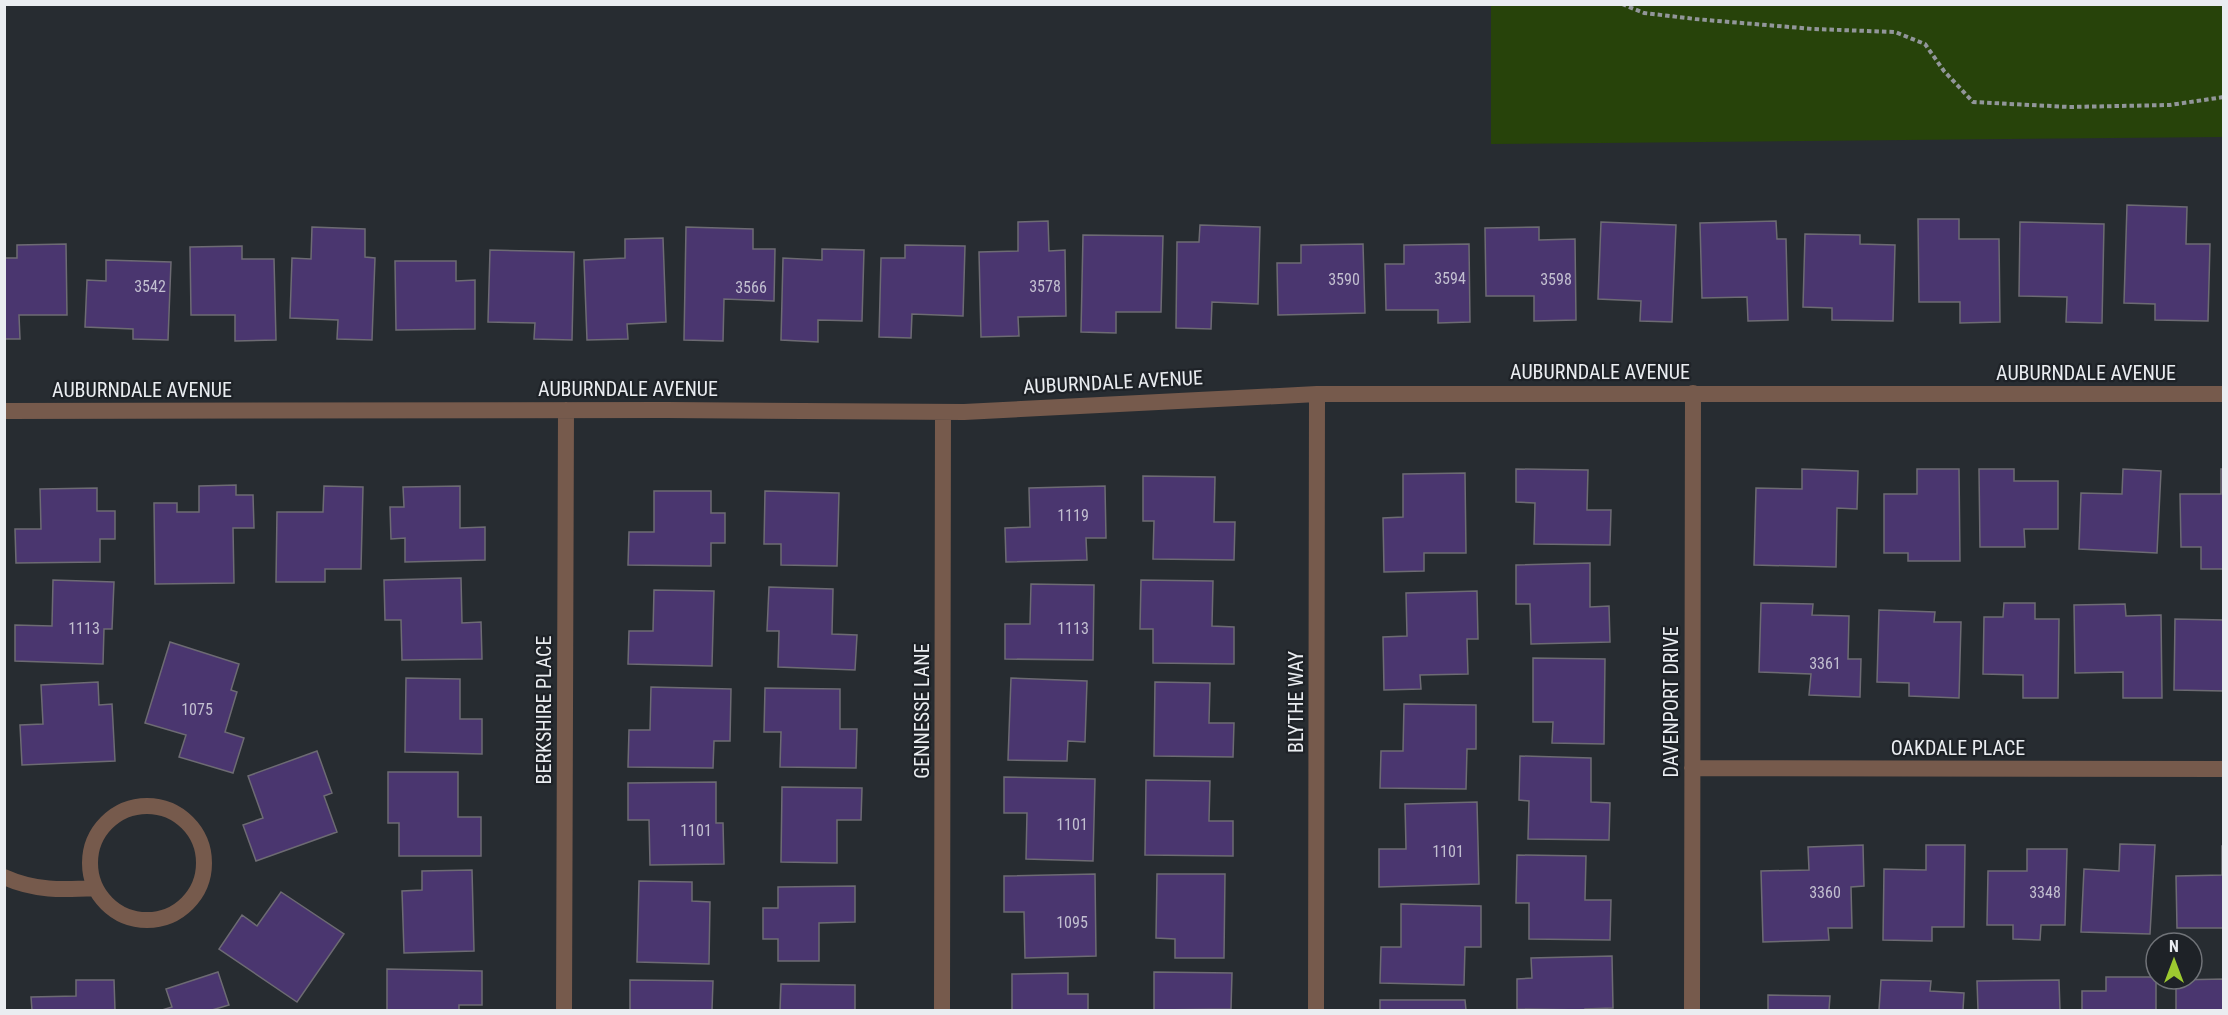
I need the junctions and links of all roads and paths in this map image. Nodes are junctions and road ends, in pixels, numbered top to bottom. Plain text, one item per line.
1 (1622, 4) edge
2 (2223, 97) edge
3 (1693, 393) junction
4 (1317, 394) junction
5 (2223, 394) edge
6 (566, 410) junction
7 (4, 411) edge
8 (944, 412) junction
9 (1692, 768) junction
10 (2223, 769) edge
11 (4, 877) edge
12 (95, 888) junction
13 (564, 1011) edge
14 (942, 1011) edge
15 (1316, 1011) edge
16 (1692, 1011) edge

1 - 2 path
3 - 4 street, AUBURNDALE AVENUE
3 - 5 street, AUBURNDALE AVENUE
3 - 9 street, DAVENPORT DRIVE
4 - 8 street, AUBURNDALE AVENUE
4 - 15 street, BLYTHE WAY
6 - 7 street, AUBURNDALE AVENUE
6 - 8 street, AUBURNDALE AVENUE
6 - 13 street, BERKSHIRE PLACE
8 - 14 street, GENNESSE LANE
9 - 10 street, OAKDALE PLACE
9 - 16 street, DAVENPORT DRIVE
11 - 12 street
12 - 12 street

